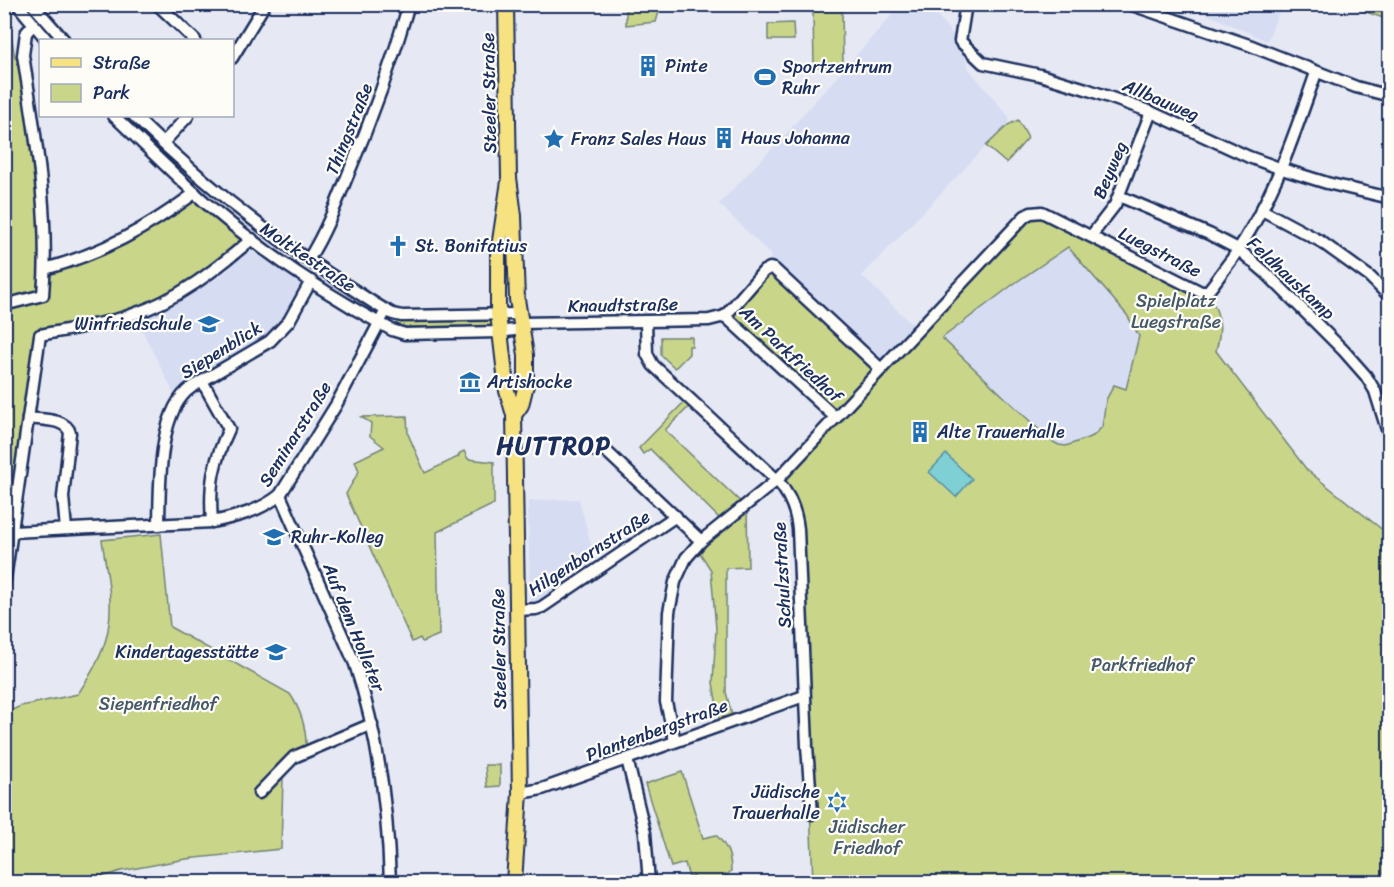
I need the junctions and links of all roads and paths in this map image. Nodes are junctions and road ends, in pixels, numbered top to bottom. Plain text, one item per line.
1 (17, 4) edge
2 (32, 4) edge
3 (157, 4) edge
4 (265, 4) edge
5 (409, 4) edge
6 (506, 4) edge
7 (966, 4) edge
8 (1130, 4) edge
9 (33, 25) junction
10 (46, 39) edge
11 (63, 39) edge
12 (194, 39) edge
13 (234, 55) edge
14 (1316, 73) junction
15 (1389, 96) edge
16 (1151, 112) junction
17 (115, 117) edge
18 (135, 117) edge
19 (187, 117) edge
20 (163, 143) junction
21 (1282, 169) junction
22 (509, 181) junction
23 (195, 193) junction
24 (1119, 196) junction
25 (1389, 198) edge
26 (1262, 210) junction
27 (1042, 213) joint
28 (1091, 236) junction
29 (252, 239) junction
30 (1238, 249) junction
31 (308, 260) junction
32 (45, 269) junction
33 (311, 281) junction
34 (1389, 297) edge
35 (4, 305) edge
36 (386, 310) junction
37 (498, 314) junction
38 (725, 316) junction
39 (520, 322) junction
40 (646, 322) junction
41 (379, 323) junction
42 (499, 332) junction
43 (881, 369) junction
44 (202, 381) junction
45 (1385, 413) edge
46 (514, 415) junction
47 (836, 417) junction
48 (28, 418) junction
49 (1389, 439) edge
50 (596, 451) dead end
51 (777, 480) junction
52 (280, 495) junction
53 (676, 516) junction
54 (212, 522) junction
55 (159, 525) junction
56 (66, 529) junction
57 (12, 532) junction
58 (701, 541) junction
59 (4, 586) edge
60 (517, 610) junction
61 (804, 696) junction
62 (372, 724) junction
63 (675, 741) junction
64 (627, 759) junction
65 (258, 793) dead end
66 (520, 793) junction
67 (812, 814) dead end
68 (390, 882) edge
69 (514, 882) edge
70 (649, 882) edge

1 - 9 street
2 - 11 street
3 - 12 street
4 - 13 street
5 - 31 street, Thingstraße
6 - 22 main road, Steeler Straße
7 - 16 street, Allbauweg
8 - 14 street
9 - 10 street
9 - 32 street
14 - 15 street
14 - 21 street, Luegstraße
16 - 21 street, Allbauweg
16 - 24 street, Beyweg
17 - 23 street, Moltkestraße
18 - 20 street, Moltkestraße
19 - 20 street
20 - 31 street, Moltkestraße
21 - 25 street, Allbauweg
21 - 26 street, Luegstraße
22 - 37 main road, Steeler Straße
22 - 39 main road, Steeler Straße
23 - 29 street, Moltkestraße
23 - 32 street
24 - 28 street, Beyweg
24 - 30 street, Feldhauskamp
26 - 30 street, Luegstraße
26 - 34 street
27 - 28 street, Luegstraße
27 - 43 street, Am Parkfriedhof
28 - 30 street, Luegstraße
29 - 33 street, Moltkestraße
29 - 48 street
30 - 45 street, Feldhauskamp
31 - 36 street, Moltkestraße
32 - 35 street
33 - 41 street, Moltkestraße
33 - 44 street, Siepenblick
36 - 37 street, Moltkestraße
36 - 41 street, Seminarstraße
37 - 39 street, Moltkestraße
37 - 42 main road, Steeler Straße
38 - 40 street, Knaudtstraße
38 - 43 street, Am Parkfriedhof
38 - 47 street, Am Parkfriedhof
39 - 40 street, Knaudtstraße
39 - 42 street, Moltkestraße
39 - 46 main road, Steeler Straße
40 - 51 street, Schulzstraße
41 - 42 street, Moltkestraße
41 - 52 street, Seminarstraße
42 - 46 main road, Steeler Straße
43 - 47 street, Am Parkfriedhof
44 - 54 street
44 - 55 street, Siepenblick
45 - 49 street, Feldhauskamp
46 - 60 main road, Steeler Straße
47 - 51 street, Am Parkfriedhof
48 - 56 street
48 - 57 street
50 - 53 street, Hilgenbornstraße
51 - 58 street, Am Parkfriedhof
51 - 61 street, Schulzstraße
52 - 54 street, Seminarstraße
52 - 62 street, Auf dem Holleter
53 - 58 street, Hilgenbornstraße
53 - 60 street, Hilgenbornstraße
54 - 55 street, Seminarstraße
55 - 56 street, Seminarstraße
56 - 57 street, Seminarstraße
57 - 59 street
58 - 63 street, Am Parkfriedhof
60 - 66 main road, Steeler Straße
61 - 63 street, Plantenbergstraße
61 - 67 street, Schulzstraße
62 - 65 street
62 - 68 street, Auf dem Holleter
63 - 64 street, Plantenbergstraße
64 - 66 street, Plantenbergstraße
64 - 70 street
66 - 69 main road, Steeler Straße

